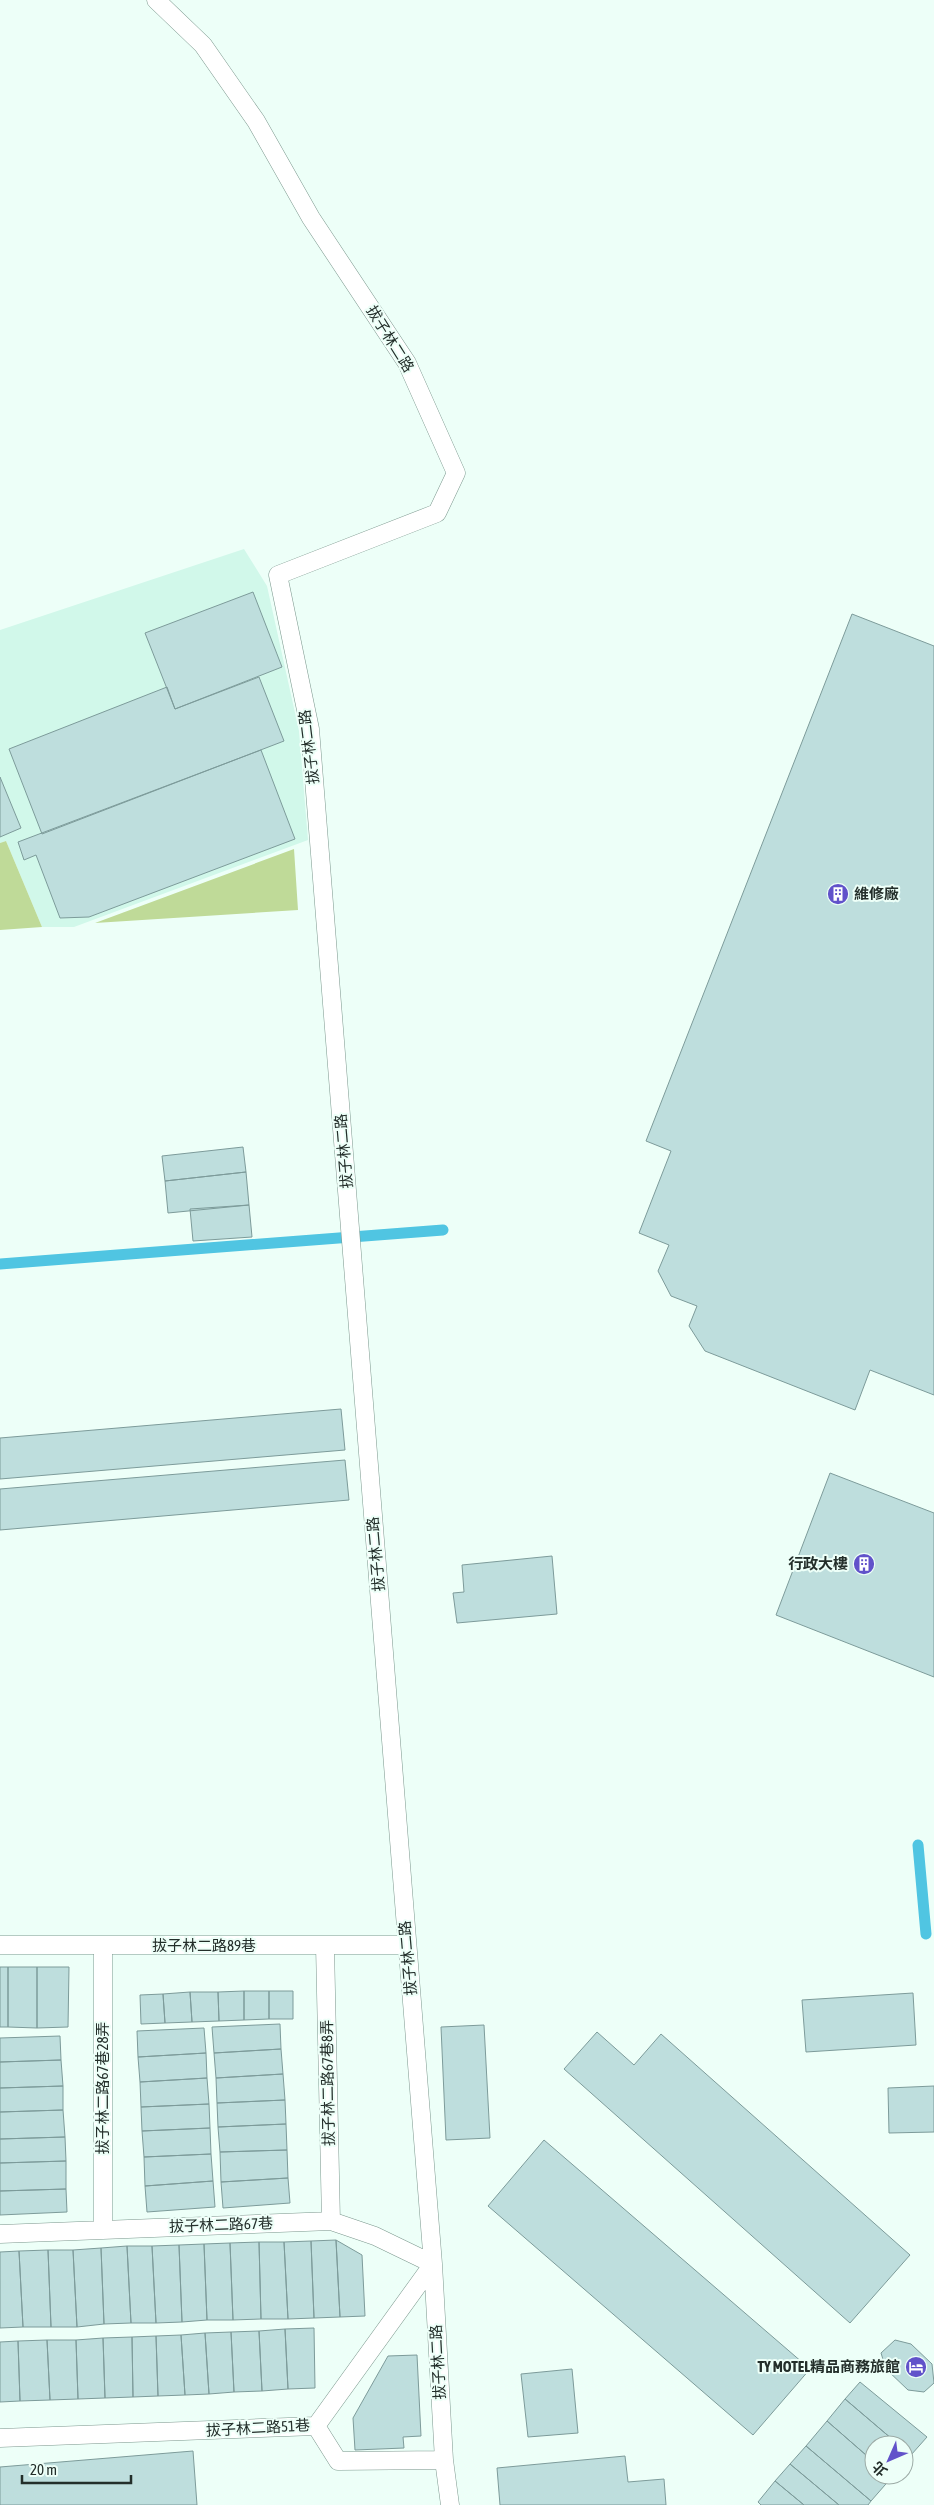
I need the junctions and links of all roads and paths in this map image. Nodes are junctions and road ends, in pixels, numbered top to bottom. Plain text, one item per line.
1 (156, 0) edge
2 (0, 1945) edge
3 (407, 1945) junction
4 (103, 1946) junction
5 (325, 1946) junction
6 (331, 2220) junction
7 (103, 2230) junction
8 (0, 2234) edge
9 (433, 2264) junction
10 (316, 2426) junction
11 (0, 2438) edge
12 (444, 2460) junction
13 (450, 2505) edge

1 - 3 lane, 拔子林二路
2 - 4 lane, 拔子林二路89巷
3 - 5 lane, 拔子林二路89巷
3 - 9 lane, 拔子林二路
4 - 5 lane, 拔子林二路89巷
4 - 7 lane, 拔子林二路67巷28弄
5 - 6 lane, 拔子林二路67巷8弄
6 - 7 lane, 拔子林二路67巷
6 - 9 lane, 拔子林二路67巷
7 - 8 lane, 拔子林二路67巷
9 - 10 lane, 拔子林二路51巷
9 - 12 lane, 拔子林二路
10 - 11 lane, 拔子林二路51巷
10 - 12 lane
12 - 13 lane, 拔子林二路

